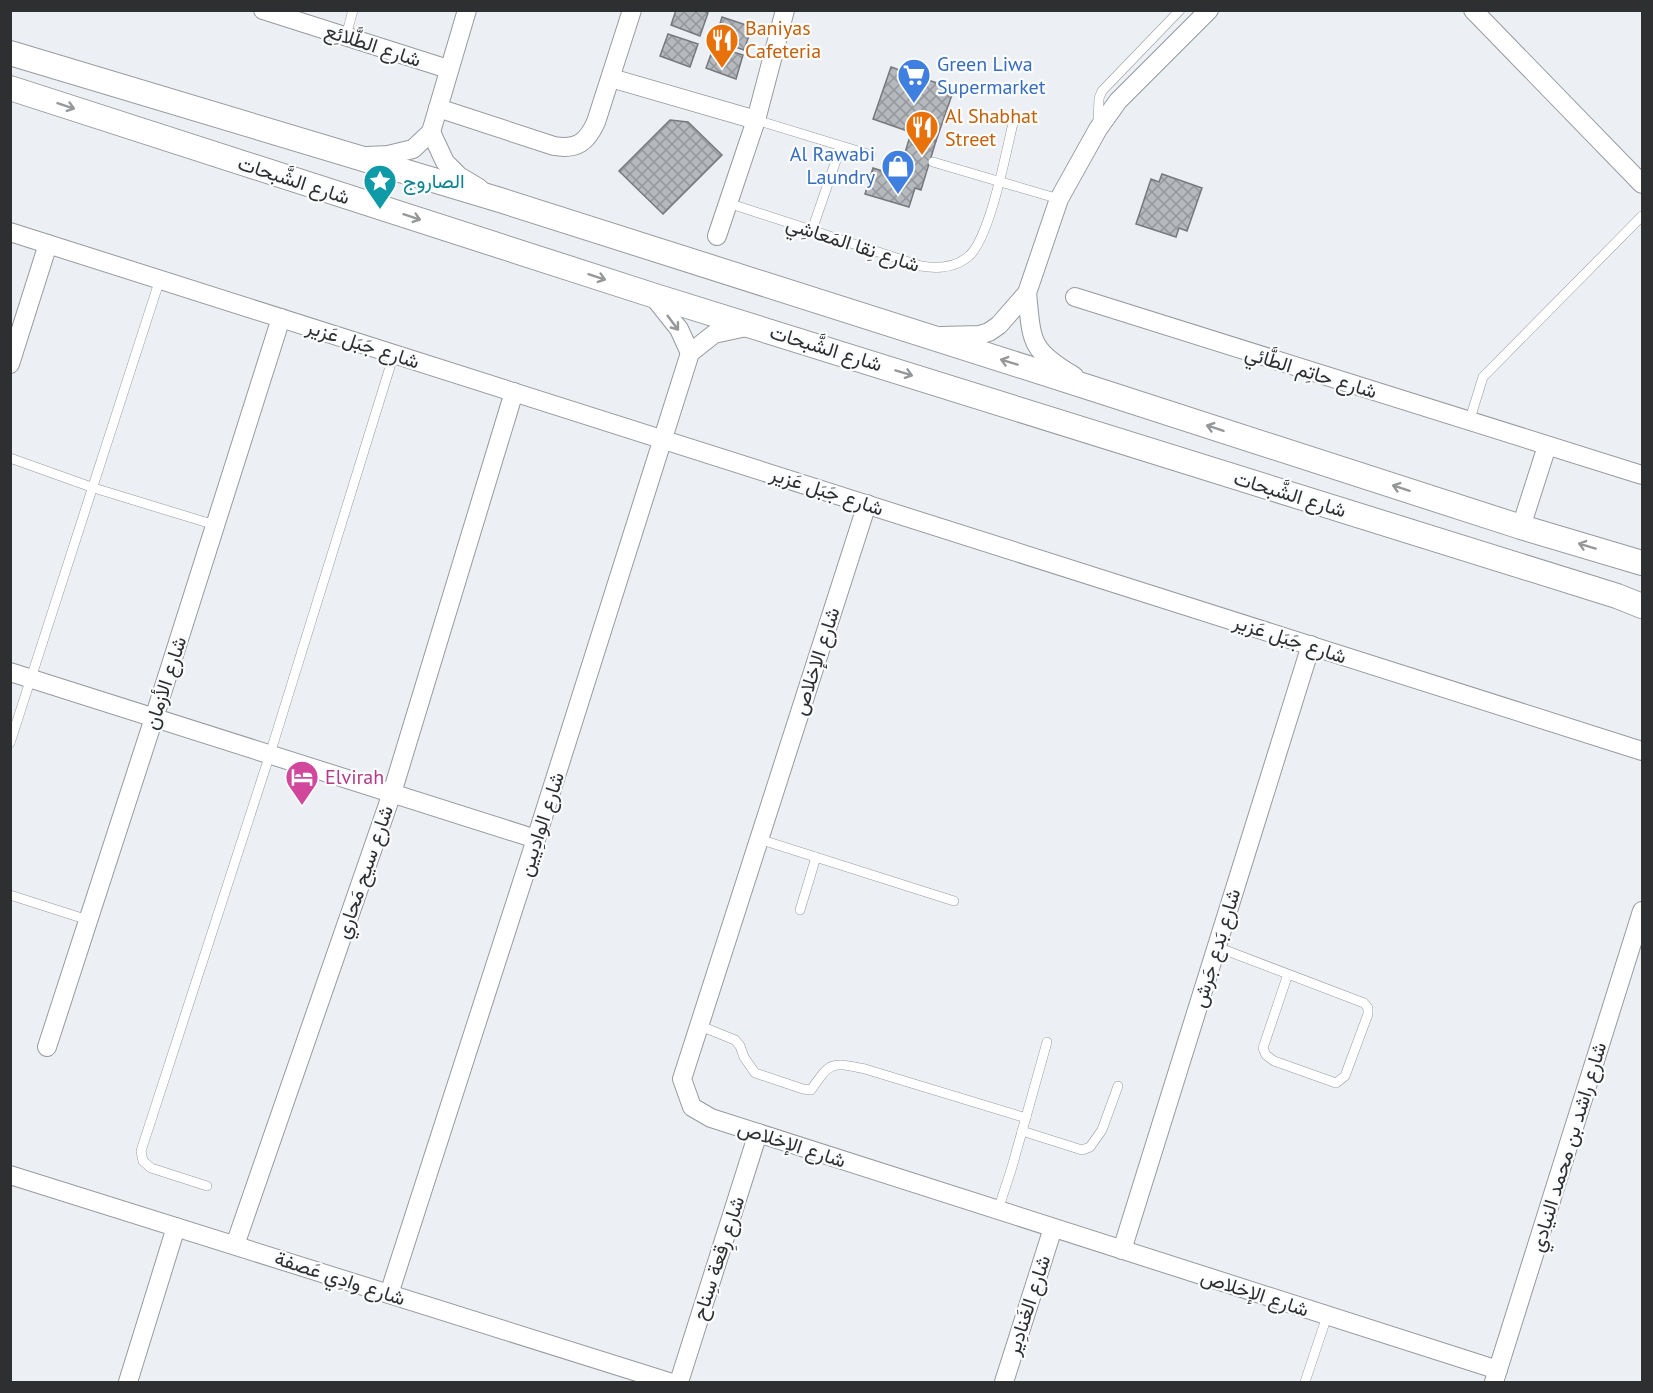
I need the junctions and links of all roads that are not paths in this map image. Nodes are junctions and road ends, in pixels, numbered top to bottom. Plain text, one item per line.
1 (263, 10) edge
2 (354, 10) edge
3 (467, 10) edge
4 (632, 10) edge
5 (1180, 10) edge
6 (1209, 10) edge
7 (1473, 10) edge
8 (787, 13) edge
9 (346, 36) junction
10 (10, 53) edge
11 (448, 69) junction
12 (611, 78) junction
13 (10, 88) edge
14 (438, 108) junction
15 (756, 120) junction
16 (1013, 123) dead end
17 (1098, 129) junction
18 (431, 132) junction
19 (840, 146) junction
20 (871, 155) dead end
21 (353, 156) junction
22 (933, 162) dead end
23 (999, 181) junction
24 (1642, 184) edge
25 (1059, 199) junction
26 (500, 200) junction
27 (728, 203) junction
28 (1642, 216) edge
29 (812, 230) junction
30 (10, 232) edge
31 (717, 236) dead end
32 (48, 244) junction
33 (160, 279) junction
34 (1027, 293) junction
35 (652, 295) junction
36 (1075, 297) dead end
37 (281, 318) junction
38 (752, 325) junction
39 (925, 336) junction
40 (690, 353) junction
41 (394, 354) junction
42 (10, 364) edge
43 (1097, 390) junction
44 (514, 392) junction
45 (1469, 422) junction
46 (662, 439) junction
47 (1547, 446) junction
48 (10, 458) edge
49 (1642, 475) edge
50 (94, 488) junction
51 (867, 504) junction
52 (215, 525) junction
53 (1521, 526) junction
54 (1642, 563) edge
55 (1642, 606) edge
56 (1311, 645) junction
57 (10, 672) edge
58 (31, 679) junction
59 (154, 718) junction
60 (10, 743) edge
61 (1642, 751) edge
62 (270, 754) junction
63 (392, 793) junction
64 (537, 838) junction
65 (759, 839) junction
66 (816, 857) junction
67 (10, 895) edge
68 (954, 901) dead end
69 (800, 910) dead end
70 (1642, 911) edge
71 (88, 920) junction
72 (1217, 947) junction
73 (1288, 974) junction
74 (698, 1025) junction
75 (1047, 1042) dead end
76 (47, 1047) dead end
77 (1118, 1086) dead end
78 (1026, 1118) junction
79 (1022, 1131) junction
80 (758, 1133) junction
81 (10, 1175) edge
82 (207, 1186) dead end
83 (998, 1210) junction
84 (176, 1227) junction
85 (1053, 1228) junction
86 (235, 1245) junction
87 (1122, 1250) junction
88 (389, 1294) junction
89 (1327, 1316) junction
90 (1496, 1376) edge
91 (128, 1383) edge
92 (669, 1383) edge
93 (679, 1383) edge
94 (1004, 1383) edge
95 (1305, 1383) edge

1 - 9 street, شارع الطَّلائِع
2 - 9 lane
3 - 11 street
4 - 12 street
5 - 17 lane
6 - 17 street
7 - 24 street
8 - 15 street
9 - 11 street, شارع الطَّلائِع
10 - 21 street, شارع الشَّبحات
11 - 14 street
12 - 14 street
12 - 15 street
13 -> 35 street, شارع الشَّبحات
14 - 18 street
15 - 19 lane
15 - 27 street
16 - 23 lane, شارع نِقا المَعاشِي
17 - 25 street
18 - 21 street
18 - 26 street
19 - 20 lane
19 - 29 lane
21 - 26 street, شارع الشَّبحات
22 - 23 lane
23 - 25 lane
23 - 29 lane, شارع نِقا المَعاشِي
25 - 34 street
26 - 39 street, شارع الشَّبحات
27 - 29 lane, شارع نِقا المَعاشِي
27 - 31 street
28 - 45 lane
30 - 32 street, شارع جَبَل عَزير
32 - 33 street, شارع جَبَل عَزير
32 - 42 street
33 - 37 street, شارع جَبَل عَزير
33 - 50 lane
34 - 39 street
34 - 43 street
35 - 38 street, شارع الشَّبحات
35 -> 40 street
36 - 45 street, شارع حاتِم الطَّائي
37 - 41 street, شارع جَبَل عَزير
37 - 52 street, شارع الأزمان
38 - 40 street
38 -> 55 street, شارع الشَّبحات
43 -> 39 street, شارع الشَّبحات
40 - 46 street, شارع الوادِيين
41 - 44 street, شارع جَبَل عَزير
41 - 62 lane
53 -> 43 street, شارع الشَّبحات
44 - 46 street, شارع جَبَل عَزير
44 - 63 street, شارع سيح مَحاري
45 - 47 street, شارع حاتِم الطَّائي
46 - 51 street, شارع جَبَل عَزير
46 - 64 street, شارع الوادِيين
47 - 49 street, شارع حاتِم الطَّائي
47 - 53 street
48 - 50 lane
50 - 52 lane
50 - 58 lane
51 - 56 street, شارع جَبَل عَزير
51 - 65 street, شارع الإخلاص
52 - 59 street, شارع الأزمان
54 -> 53 street, شارع الشَّبحات
56 - 61 street, شارع جَبَل عَزير
56 - 72 street, شارع بَدع جَرش
57 - 58 street
58 - 59 street
58 - 60 lane
59 - 62 street
59 - 71 street, شارع الأزمان
62 - 63 street
62 - 82 lane
63 - 64 street
63 - 86 street, شارع سيح مَحاري
64 - 88 street, شارع الوادِيين
65 - 66 lane
65 - 74 street, شارع الإخلاص
66 - 68 lane
66 - 69 lane
67 - 71 lane
70 - 90 street, شارع راشد بن محمد النيادي
71 - 76 street, شارع الأزمان
72 - 73 lane
72 - 87 street, شارع بَدع جَرش
73 - 73 lane
74 - 78 lane
74 - 80 street, شارع الإخلاص
75 - 78 lane
77 - 79 lane
78 - 79 lane
79 - 83 lane
80 - 83 street, شارع الإخلاص
80 - 93 street, شارع رِقعة سِناح
81 - 84 street, شارع وادِي عَصفة
83 - 85 street, شارع الإخلاص
84 - 86 street, شارع وادِي عَصفة
84 - 91 street
85 - 87 street, شارع الإخلاص
85 - 94 street, شارع الغَنادِير
86 - 88 street, شارع وادِي عَصفة
87 - 89 street, شارع الإخلاص
88 - 92 street, شارع وادِي عَصفة
89 - 90 street, شارع الإخلاص
89 - 95 lane

